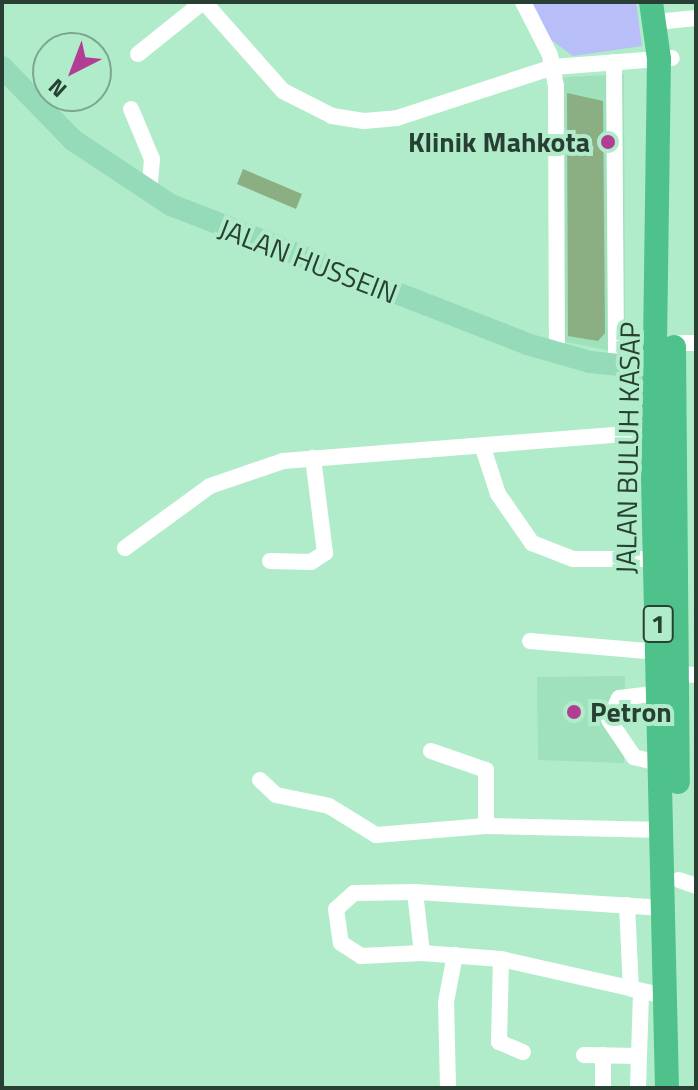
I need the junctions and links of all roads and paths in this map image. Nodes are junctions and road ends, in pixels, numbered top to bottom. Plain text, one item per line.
1 (204, 2) edge
2 (523, 2) edge
3 (660, 12) edge
4 (696, 18) edge
5 (138, 54) dead end
6 (665, 59) junction
7 (614, 62) junction
8 (2, 67) edge
9 (553, 67) junction
10 (131, 109) dead end
11 (149, 193) junction
12 (685, 343) edge
13 (557, 353) junction
14 (616, 365) junction
15 (658, 369) junction
16 (653, 432) junction
17 (483, 448) junction
18 (313, 458) junction
19 (653, 481) junction
20 (679, 482) junction
21 (125, 548) dead end
22 (656, 559) junction
23 (270, 561) dead end
24 (687, 603) edge
25 (530, 641) dead end
26 (659, 652) junction
27 (688, 674) edge
28 (661, 693) junction
29 (431, 751) dead end
30 (662, 764) junction
31 (260, 780) dead end
32 (486, 826) junction
33 (663, 830) junction
34 (687, 883) edge
35 (415, 892) junction
36 (627, 905) junction
37 (664, 908) junction
38 (422, 953) junction
39 (455, 955) junction
40 (501, 959) junction
41 (636, 990) junction
42 (665, 996) junction
43 (523, 1052) dead end
44 (584, 1055) dead end
45 (603, 1055) junction
46 (638, 1056) junction
47 (448, 1088) edge
48 (603, 1088) edge
49 (638, 1088) edge
50 (667, 1088) edge
51 (682, 1088) edge

1 - 5 street
1 - 9 street
2 - 9 street
3 - 4 street
3 - 6 highway, JALAN BULUH KASAP / 1
6 - 7 street
6 - 12 highway, JALAN BULUH KASAP / 1
6 - 15 highway, JALAN BULUH KASAP / 1
7 - 9 street
7 - 14 street
8 - 11 main road, JALAN HUSSEIN
9 - 13 street
10 - 11 street
11 - 13 main road, JALAN HUSSEIN
12 - 20 highway, JALAN BULUH KASAP / 1
13 - 14 main road, JALAN HUSSEIN
14 - 15 main road, JALAN HUSSEIN
15 - 16 highway, JALAN BULUH KASAP / 1
16 - 17 street
16 - 19 highway, JALAN BULUH KASAP / 1
17 - 18 street
17 - 22 street
18 - 21 street
18 - 23 street
19 - 20 highway
19 - 22 highway, JALAN BULUH KASAP / 1
20 - 24 highway, JALAN BULUH KASAP / 1
22 - 26 highway, JALAN BULUH KASAP / 1
24 - 27 highway, JALAN BULUH KASAP / 1
25 - 26 street
26 - 28 highway, JALAN BULUH KASAP / 1
27 - 34 highway, JALAN BULUH KASAP / 1
28 - 30 highway, JALAN BULUH KASAP / 1
28 - 30 street
29 - 32 street
30 - 33 highway, JALAN BULUH KASAP / 1
31 - 32 street
32 - 33 street
33 - 37 highway, JALAN BULUH KASAP / 1
34 - 51 highway, JALAN BULUH KASAP / 1
35 - 36 street
35 - 38 street
35 - 38 street
36 - 37 street
36 - 41 street
37 - 42 highway, JALAN BULUH KASAP / 1
38 - 39 street
39 - 40 street
39 - 47 street
40 - 41 street
40 - 43 street
41 - 42 street
41 - 46 street
42 - 50 highway, JALAN BULUH KASAP / 1
44 - 45 street
45 - 46 street
45 - 48 street
46 - 49 street

